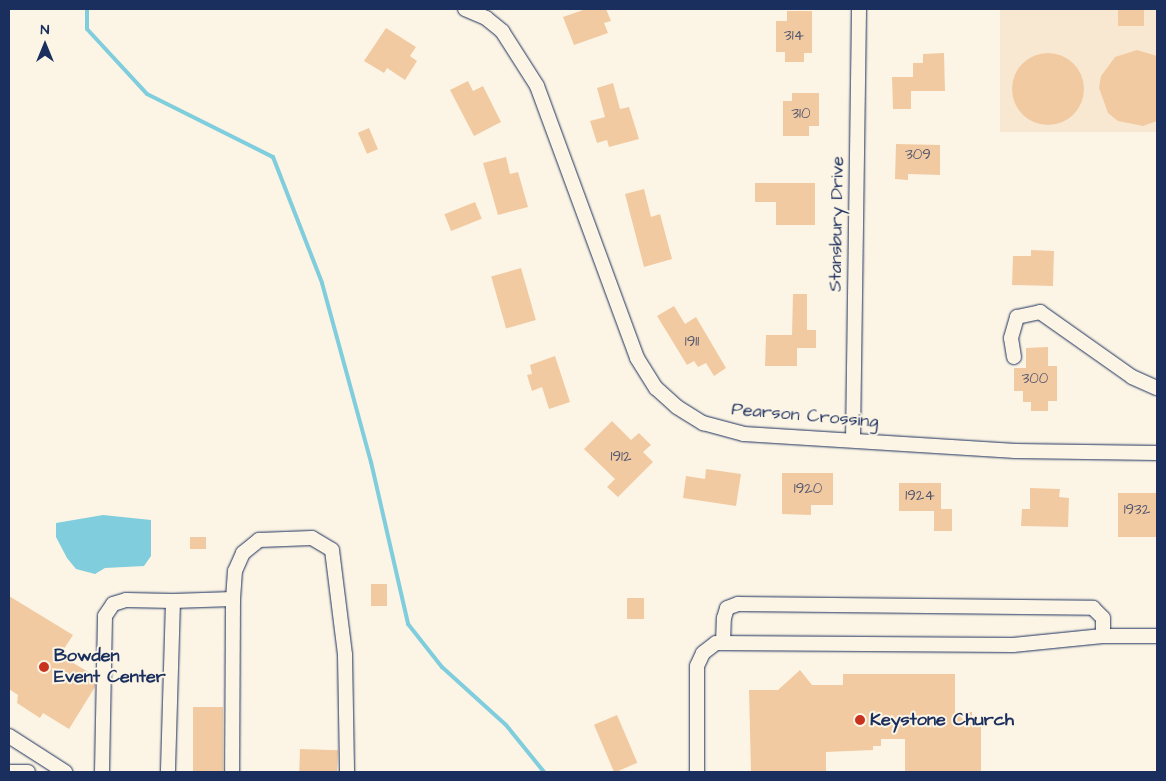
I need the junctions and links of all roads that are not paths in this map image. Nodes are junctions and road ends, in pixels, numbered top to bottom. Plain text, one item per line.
1 (465, 9) edge
2 (859, 9) edge
3 (490, 13) edge
4 (1014, 357) dead end
5 (1157, 388) edge
6 (853, 440) junction
7 (1157, 454) edge
8 (233, 599) junction
9 (173, 600) junction
10 (1103, 636) junction
11 (1157, 636) edge
12 (724, 643) junction
13 (9, 736) edge
14 (9, 772) edge
15 (28, 772) edge
16 (65, 772) edge
17 (102, 772) edge
18 (168, 772) edge
19 (232, 772) edge
20 (347, 772) edge
21 (697, 772) edge

1 - 3 street, Pearson Crossing
2 - 6 street, Stansbury Drive
3 - 6 street, Pearson Crossing
4 - 5 street
6 - 7 street, Pearson Crossing
8 - 9 street
8 - 19 street
8 - 20 street
9 - 17 street
9 - 18 street
10 - 11 street
10 - 12 street
10 - 12 street
12 - 21 street
13 - 16 street
14 - 15 street

